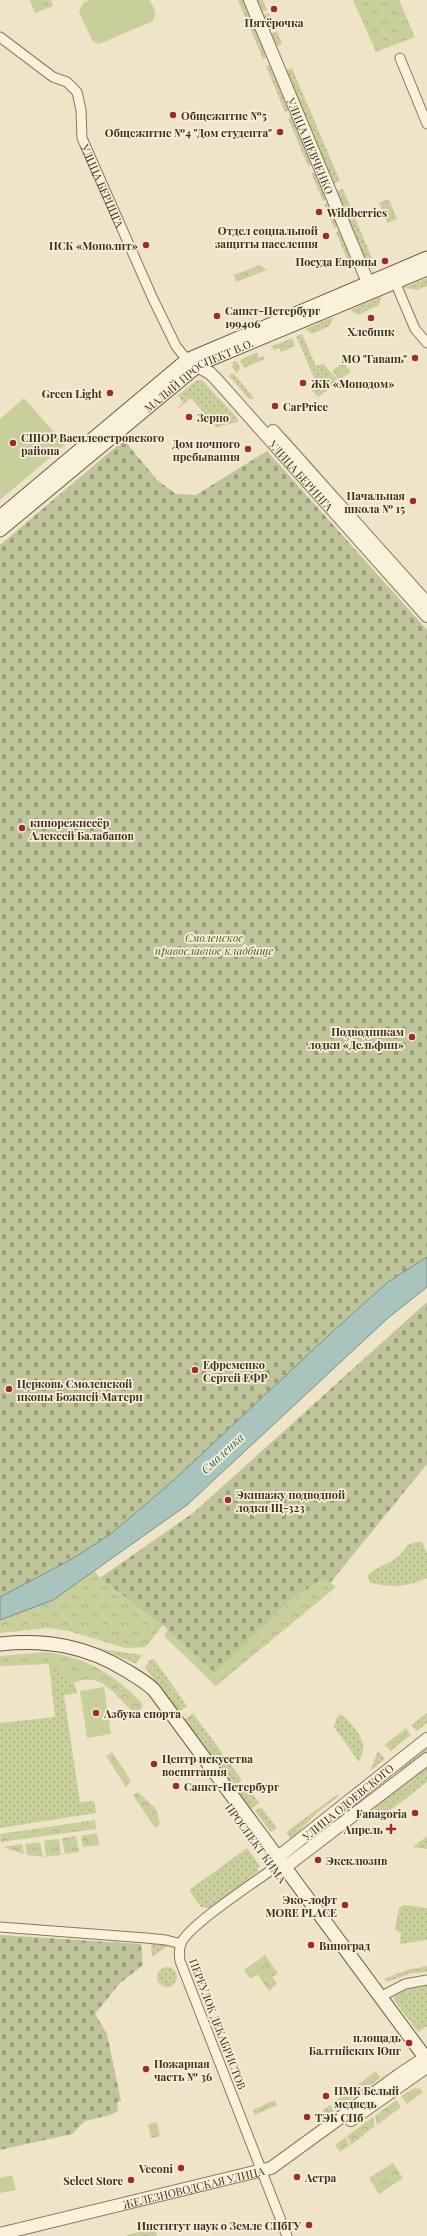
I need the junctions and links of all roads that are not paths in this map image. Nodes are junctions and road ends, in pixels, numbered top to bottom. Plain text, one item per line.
1 (250, 0) edge
2 (0, 36) edge
3 (400, 58) dead end
4 (427, 124) edge
5 (427, 258) edge
6 (427, 269) edge
7 (395, 282) junction
8 (370, 287) junction
9 (427, 343) edge
10 (207, 360) junction
11 (191, 364) junction
12 (0, 517) edge
13 (0, 530) edge
14 (427, 603) edge
15 (427, 616) edge
16 (0, 1644) edge
17 (427, 1738) edge
18 (427, 1759) edge
19 (391, 1766) junction
20 (401, 1779) junction
21 (279, 1865) junction
22 (0, 1927) edge
23 (180, 1944) junction
24 (427, 1980) edge
25 (380, 1997) junction
26 (426, 2064) edge
27 (263, 2174) junction
28 (0, 2234) edge
29 (20, 2236) edge
30 (287, 2236) edge

1 - 8 street, УЛИЦА ШЕВЧЕНКО
2 - 11 street, УЛИЦА БЕРИНГА
3 - 4 street
5 - 8 main road, МАЛЫЙ ПРОСПЕКТ В.О.
6 - 7 main road, МАЛЫЙ ПРОСПЕКТ В.О.
7 - 8 main road, МАЛЫЙ ПРОСПЕКТ В.О.
7 - 9 street
8 - 10 main road, МАЛЫЙ ПРОСПЕКТ В.О.
8 - 11 main road, МАЛЫЙ ПРОСПЕКТ В.О.
10 - 11 main road, МАЛЫЙ ПРОСПЕКТ В.О.
10 - 14 street, УЛИЦА БЕРИНГА
11 - 12 main road, МАЛЫЙ ПРОСПЕКТ В.О.
11 - 13 main road, МАЛЫЙ ПРОСПЕКТ В.О.
11 - 15 street, УЛИЦА БЕРИНГА
16 - 21 main road, ПРОСПЕКТ КИМА
17 - 19 street, УЛИЦА ОДОЕВСКОГО
18 - 20 street, УЛИЦА ОДОЕВСКОГО
19 - 20 street
19 - 21 street, УЛИЦА ОДОЕВСКОГО
20 - 21 street, УЛИЦА ОДОЕВСКОГО
21 - 23 street, УЛИЦА ОДОЕВСКОГО
21 - 25 main road, ПРОСПЕКТ КИМА
21 - 26 main road, ПРОСПЕКТ КИМА
22 - 23 street
23 - 27 street, ПЕРЕУЛОК ДЕКАБРИСТОВ
24 - 25 street
25 - 26 main road, ПРОСПЕКТ КИМА
26 - 27 street, ЖЕЛЕЗНОВОДСКАЯ УЛИЦА
27 - 28 street, ЖЕЛЕЗНОВОДСКАЯ УЛИЦА
27 - 29 street, ЖЕЛЕЗНОВОДСКАЯ УЛИЦА
27 - 30 street, ПЕРЕУЛОК ДЕКАБРИСТОВ

